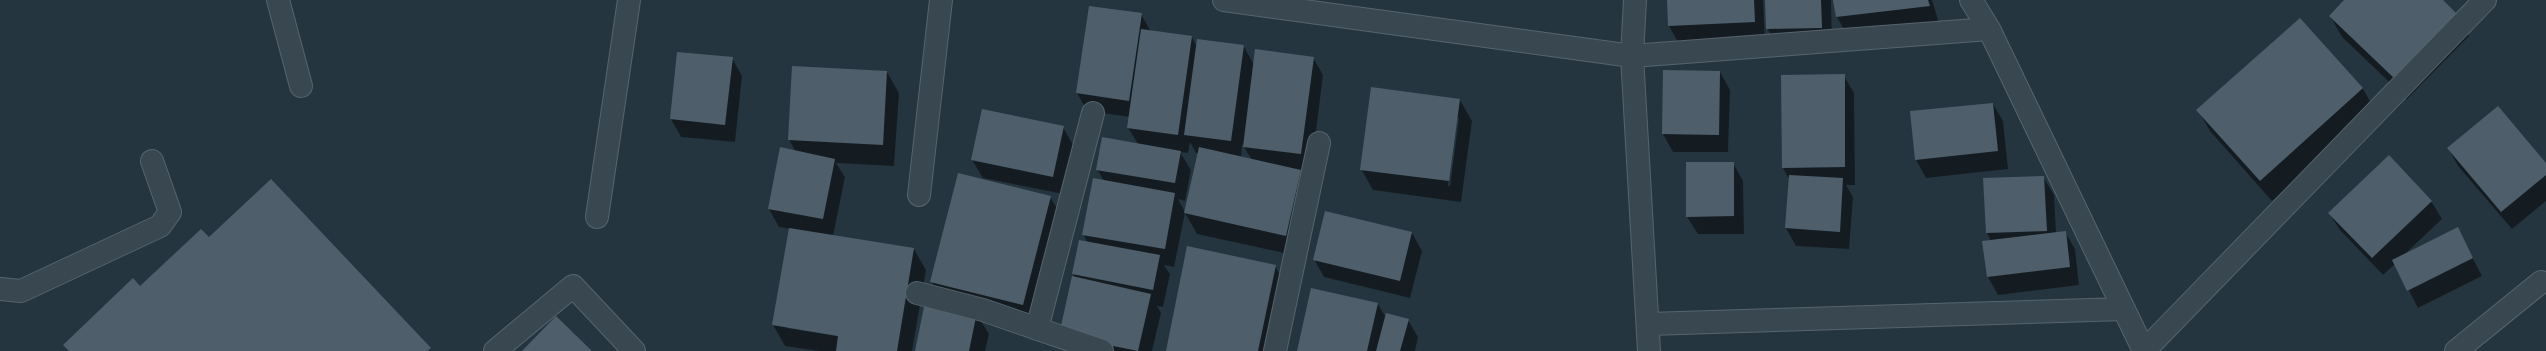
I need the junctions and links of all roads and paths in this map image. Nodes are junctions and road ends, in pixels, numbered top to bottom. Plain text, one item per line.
1 (278, 0) edge
2 (629, 0) edge
3 (941, 0) edge
4 (1224, 0) edge
5 (1635, 0) edge
6 (1971, 0) edge
7 (2484, 0) edge
8 (1990, 29) junction
9 (1632, 56) junction
10 (301, 86) dead end
11 (1093, 113) dead end
12 (1320, 143) dead end
13 (152, 161) dead end
14 (919, 195) dead end
15 (597, 217) dead end
16 (2542, 282) dead end
17 (0, 289) edge
18 (917, 293) dead end
19 (2123, 309) junction
20 (1649, 324) junction
21 (1037, 329) junction
22 (495, 351) edge
23 (634, 351) edge
24 (1102, 351) edge
25 (1275, 351) edge
26 (1649, 351) edge
27 (2144, 351) edge
28 (2456, 351) edge

1 - 10 street
2 - 15 street
3 - 14 street
4 - 9 street
5 - 9 street
6 - 8 street
7 - 27 street
8 - 9 street
8 - 19 street
9 - 20 street
11 - 21 street
12 - 25 street
13 - 17 street
16 - 28 street
18 - 21 street
19 - 20 street
19 - 27 street
20 - 26 street
21 - 24 street
22 - 23 street

